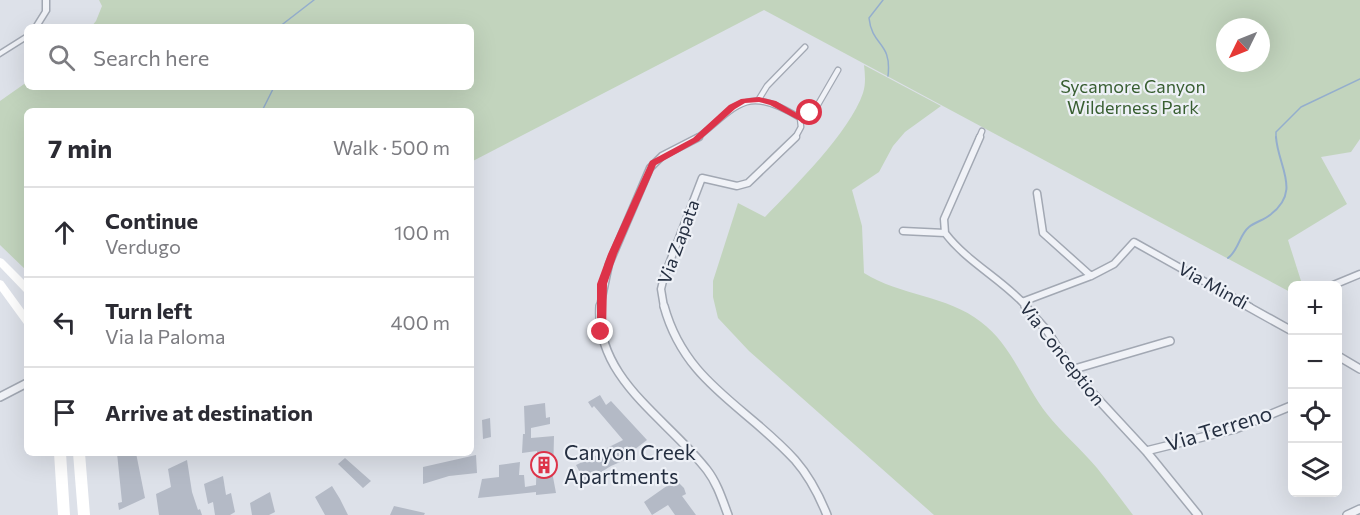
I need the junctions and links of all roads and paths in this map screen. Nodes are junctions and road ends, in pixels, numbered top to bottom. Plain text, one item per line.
1 (46, 0) edge
2 (38, 24) edge
3 (24, 38) edge
4 (806, 46) dead end
5 (0, 54) edge
6 (838, 70) dead end
7 (759, 99) junction
8 (800, 118) junction
9 (982, 131) dead end
10 (1038, 194) dead end
11 (903, 231) dead end
12 (945, 234) junction
13 (0, 261) edge
14 (1360, 274) edge
15 (1091, 276) junction
16 (1342, 281) edge
17 (0, 284) edge
18 (24, 286) edge
19 (1022, 302) junction
20 (24, 317) edge
21 (1288, 326) edge
22 (1170, 341) dead end
23 (1342, 358) edge
24 (1360, 369) edge
25 (1071, 370) junction
26 (24, 385) edge
27 (0, 397) edge
28 (1288, 407) edge
29 (1146, 451) junction
30 (60, 456) edge
31 (80, 456) edge
32 (82, 492) junction
33 (63, 500) junction
34 (1360, 509) edge
35 (64, 515) edge
36 (84, 515) edge
37 (728, 515) edge
38 (827, 515) edge
39 (1198, 515) edge
40 (1347, 515) edge

1 - 2 street
3 - 5 street
4 - 7 street
6 - 8 street, Via Zapata
7 - 8 street
7 - 37 street
8 - 38 street, Via Zapata
9 - 12 street
10 - 15 street
11 - 12 street
12 - 19 street, Via Conception
13 - 18 main road
14 - 16 street
15 - 19 street
15 - 21 street, Via Mindi
17 - 20 main road
19 - 25 street, Via Conception
22 - 25 street
23 - 24 street
25 - 29 street, Via Conception
26 - 27 street
28 - 29 street, Via Terreno
29 - 39 street, Via Conception
30 - 33 main road
31 - 32 main road
32 - 33 main road
32 - 36 main road
33 - 35 main road
34 - 40 street

